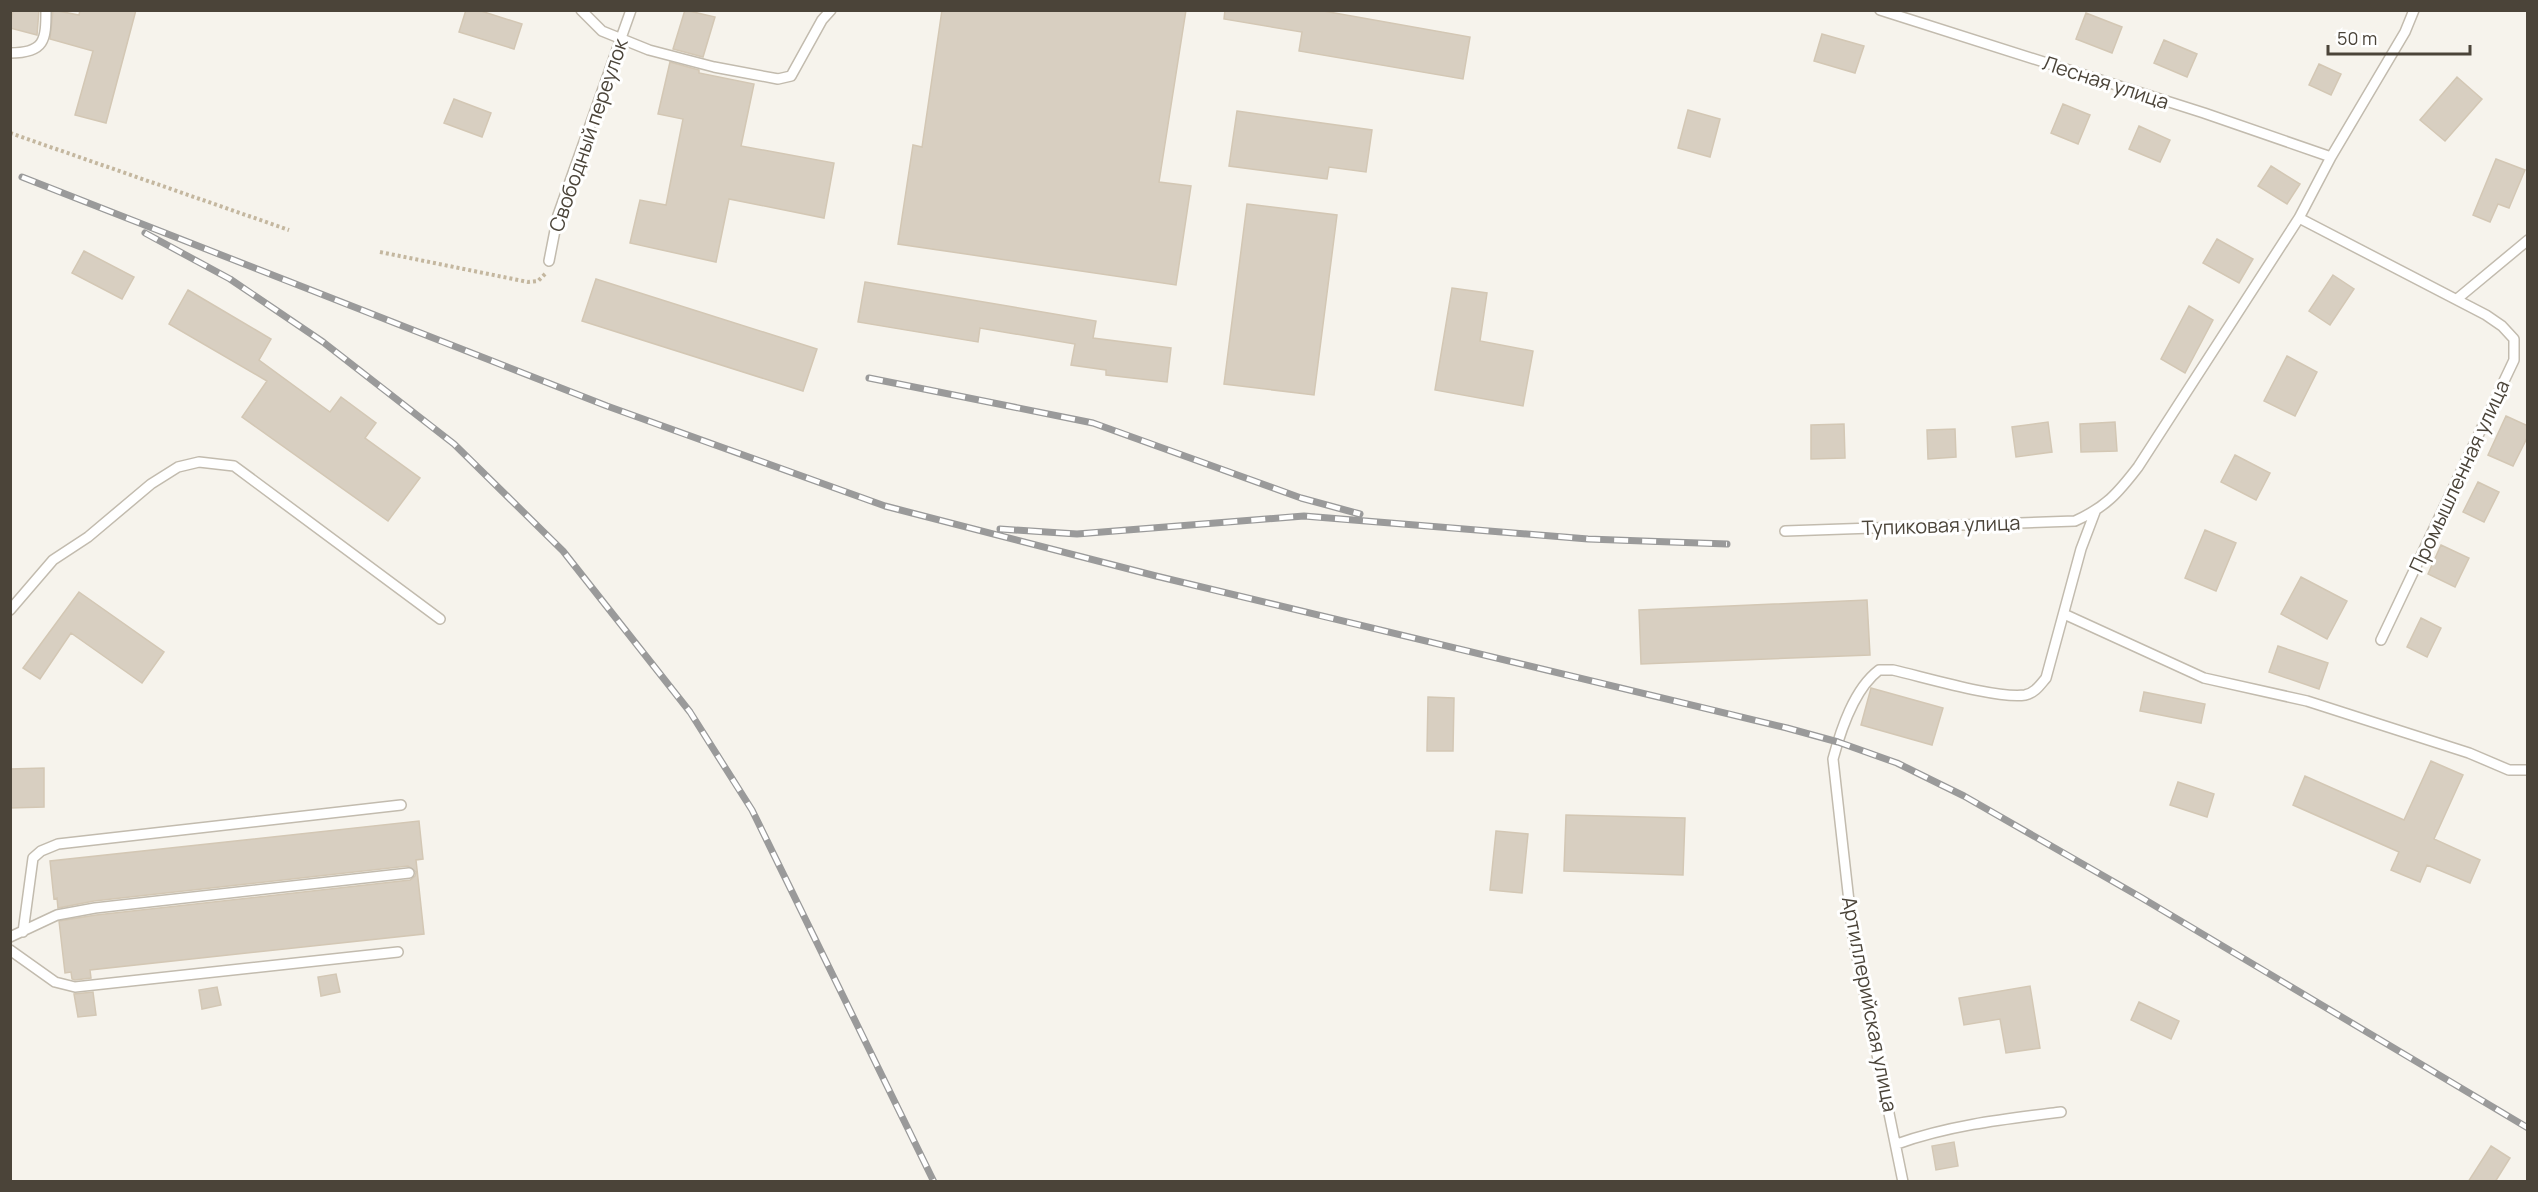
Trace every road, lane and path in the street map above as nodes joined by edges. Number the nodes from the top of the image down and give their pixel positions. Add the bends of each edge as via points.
1 (46, 10) edge
2 (581, 10) edge
3 (631, 10) edge
4 (831, 10) edge
5 (1880, 10) edge
6 (2414, 10) edge
7 (621, 39) junction
8 (10, 53) edge
9 (10, 133) edge
10 (2331, 157) junction
11 (2299, 218) junction
12 (289, 230) dead end
13 (2528, 240) edge
14 (380, 252) dead end
15 (549, 261) joint
16 (2457, 299) junction
17 (2095, 512) junction
18 (1785, 531) dead end
19 (10, 610) edge
20 (2064, 614) junction
21 (440, 619) dead end
22 (2382, 640) dead end
23 (2528, 770) edge
24 (401, 805) dead end
25 (409, 873) dead end
26 (24, 932) junction
27 (10, 937) edge
28 (10, 950) edge
29 (398, 952) dead end
30 (2061, 1112) dead end
31 (1897, 1144) junction
32 (1903, 1182) edge

1 - 8 lane via 46,37 41,44 34,50
2 - 7 lane via 602,31
3 - 7 lane, Свободный переулок
4 - 7 lane via 791,76 778,79 714,67
5 - 10 lane, Лесная улица
6 - 10 lane
7 - 15 lane, Свободный переулок via 558,215
9 - 12 path
10 - 11 lane
11 - 16 lane, Промышленная улица
11 - 17 lane via 2138,467 2115,497
13 - 16 lane
14 - 15 path via 528,282 547,272
16 - 22 lane, Промышленная улица via 2502,326 2514,339 2514,360
17 - 18 lane, Тупиковая улица via 2075,521
17 - 20 lane
19 - 21 lane via 53,560 88,537 151,484 178,467 199,462 234,466
20 - 23 lane via 2204,678 2307,701 2469,753 2509,770
20 - 31 lane, Артиллерийская улица via 2046,678 2037,690 2026,695 1879,670 1862,686 1833,759 1853,937
24 - 26 lane via 58,844 33,858
25 - 26 lane via 95,908 57,915
26 - 27 lane
28 - 29 lane via 55,982 75,987
30 - 31 lane via 1986,1121
31 - 32 lane, Артиллерийская улица

